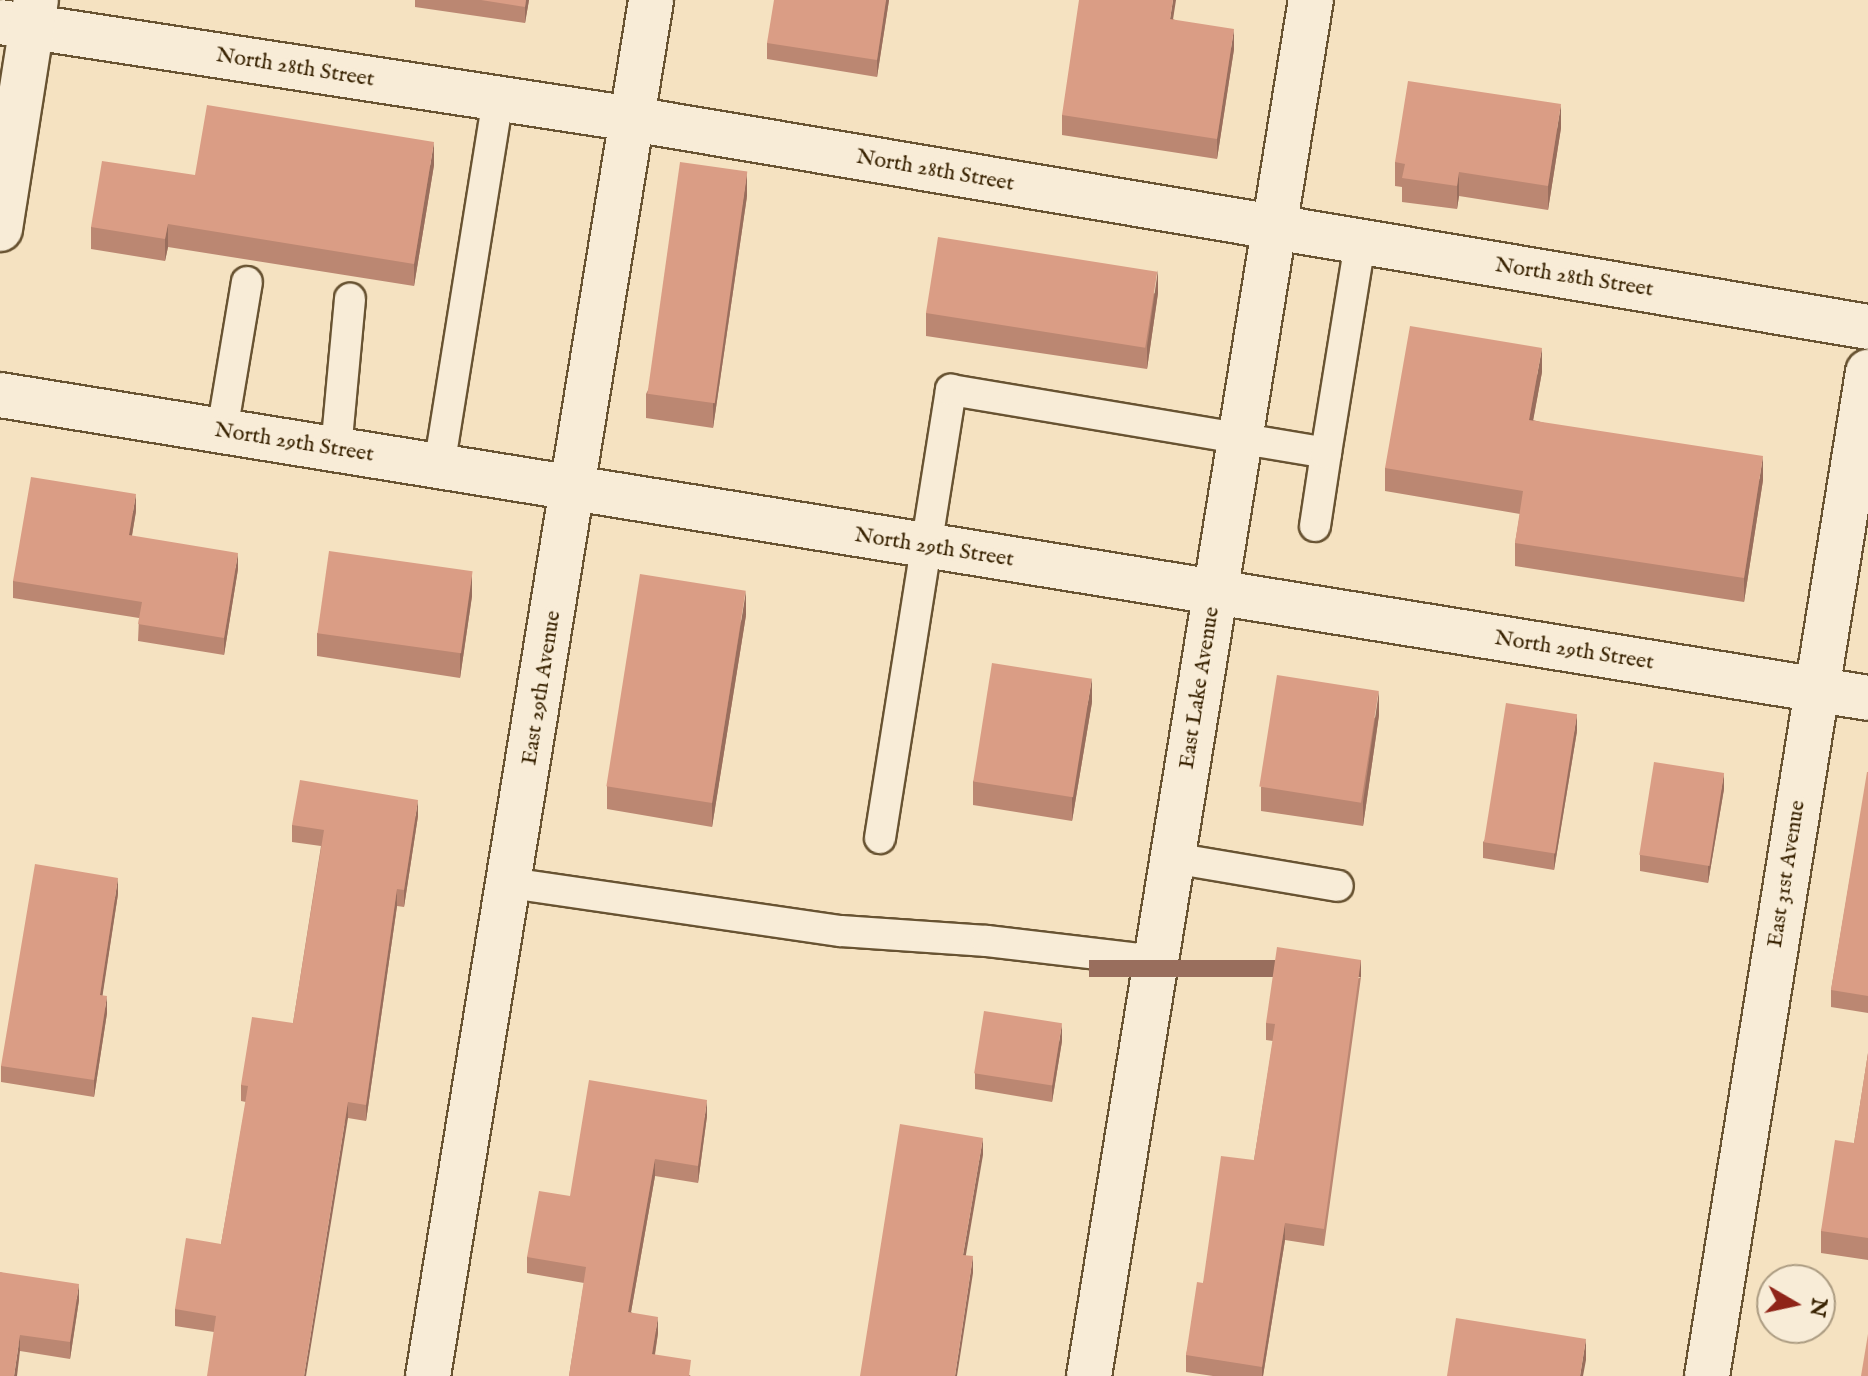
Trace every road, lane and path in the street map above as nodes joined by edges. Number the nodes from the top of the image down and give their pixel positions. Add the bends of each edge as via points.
1 (651, 0) edge
2 (1311, 0) edge
3 (23, 17) edge
4 (498, 99) junction
5 (632, 119) junction
6 (1274, 228) junction
7 (0, 229) edge
8 (1360, 242) junction
9 (247, 282) dead end
10 (350, 299) dead end
11 (1868, 327) edge
12 (1868, 372) edge
13 (0, 395) edge
14 (222, 431) junction
15 (1240, 438) junction
16 (336, 450) junction
17 (1326, 453) junction
18 (439, 467) junction
19 (575, 489) junction
20 (1315, 526) dead end
21 (925, 546) junction
22 (1215, 594) junction
23 (1817, 690) junction
24 (1868, 698) edge
25 (880, 838) dead end
26 (1173, 858) junction
27 (510, 883) junction
28 (1338, 886) dead end
29 (1156, 961) junction
30 (428, 1376) edge
31 (1089, 1376) edge
32 (1707, 1376) edge

1 - 5 street, East 29th Avenue
2 - 6 street, East Lake Avenue
3 - 4 street, North 28th Street
3 - 7 street
4 - 5 street, North 28th Street
4 - 18 lane
5 - 6 street, North 28th Street
5 - 19 street, East 29th Avenue
6 - 8 street, North 28th Street
6 - 15 street, East Lake Avenue
8 - 11 street, North 28th Street
8 - 17 lane
9 - 14 lane
10 - 16 lane
12 - 23 street, East 31st Avenue
13 - 14 street, North 29th Street
14 - 16 street, North 29th Street
15 - 17 lane
15 - 21 lane via 951,390
15 - 22 street, East Lake Avenue
16 - 18 street, North 29th Street
17 - 20 lane
18 - 19 street, North 29th Street
19 - 21 street, North 29th Street
19 - 27 street, East 29th Avenue
21 - 22 street, North 29th Street
21 - 25 lane
22 - 23 street, North 29th Street
22 - 26 street, East Lake Avenue
23 - 24 street, North 29th Street
23 - 32 street, East 31st Avenue
26 - 28 lane
26 - 29 street, East Lake Avenue
27 - 29 lane via 841,931
27 - 30 street, East 29th Avenue
29 - 31 street, East Lake Avenue

